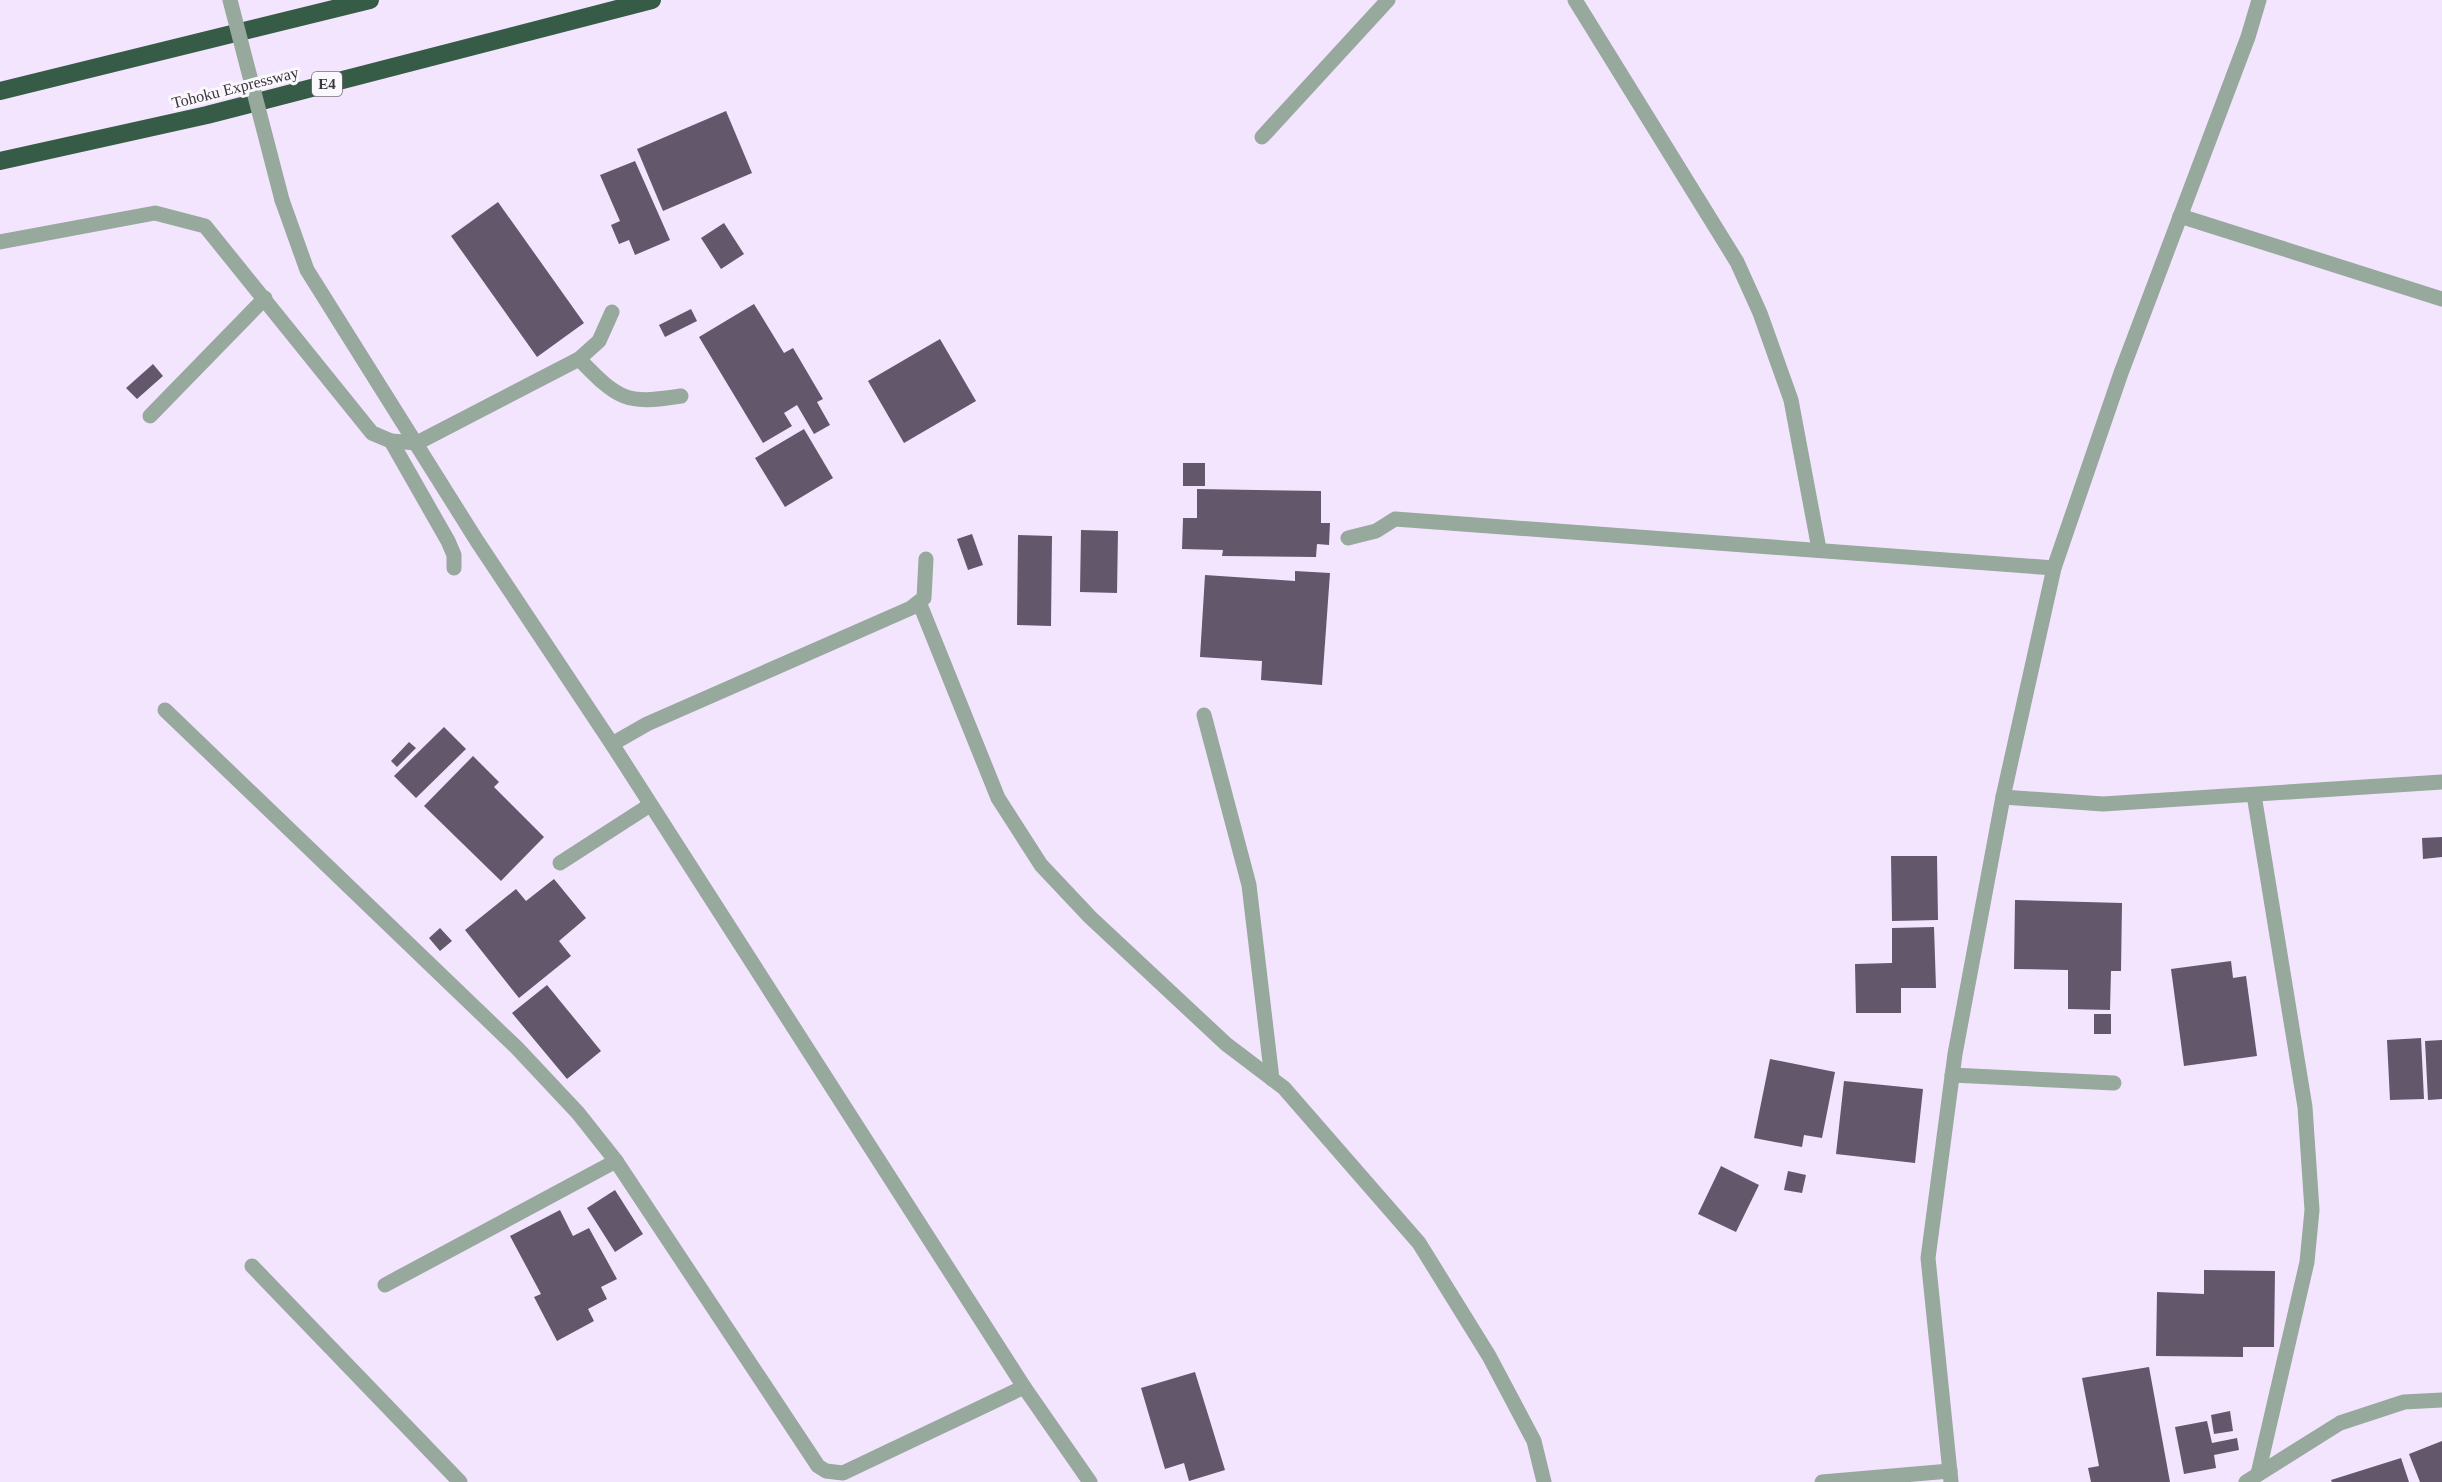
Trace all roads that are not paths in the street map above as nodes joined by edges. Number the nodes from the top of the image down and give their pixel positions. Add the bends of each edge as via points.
1 (230, 0) edge
2 (370, 0) edge
3 (652, 0) edge
4 (1388, 0) edge
5 (1575, 0) edge
6 (2259, 0) edge
7 (0, 91) edge
8 (1262, 137) dead end
9 (0, 161) edge
10 (2180, 216) junction
11 (0, 242) edge
12 (265, 298) junction
13 (2442, 299) edge
14 (612, 312) dead end
15 (579, 359) junction
16 (681, 396) dead end
17 (150, 416) dead end
18 (391, 441) junction
19 (417, 443) junction
20 (1348, 538) dead end
21 (1819, 549) junction
22 (926, 559) dead end
23 (454, 568) dead end
24 (2054, 568) junction
25 (919, 602) junction
26 (165, 710) dead end
27 (1204, 716) dead end
28 (612, 744) junction
29 (2442, 782) edge
30 (2254, 795) junction
31 (2003, 797) junction
32 (650, 805) junction
33 (560, 863) dead end
34 (1952, 1075) junction
35 (1272, 1079) junction
36 (2114, 1083) dead end
37 (616, 1161) junction
38 (252, 1266) dead end
39 (385, 1285) dead end
40 (1024, 1387) junction
41 (2442, 1400) edge
42 (1950, 1476) edge
43 (2252, 1478) edge
44 (460, 1482) edge
45 (1090, 1482) edge
46 (1544, 1482) edge
47 (1822, 1482) edge

1 - 19 street, bridge via 282,200 307,270
2 - 7 highway
3 - 9 highway, Tohoku Expressway / E4 via 207,115
4 - 8 street
5 - 21 street via 1737,262 1760,313 1791,400
6 - 10 street
10 - 13 street
10 - 24 street
11 - 12 street via 155,213 185,219 205,226
12 - 17 street
12 - 18 street via 372,433
14 - 15 street via 599,341
15 - 16 street via 604,385 633,401
15 - 19 street
18 - 19 street
18 - 23 street via 448,541
19 - 28 street
20 - 21 street via 1376,531 1395,519
21 - 24 street
22 - 25 street via 924,598
24 - 31 street
25 - 28 street via 647,724
25 - 35 street via 998,798 1041,865 1090,917 1226,1044
26 - 37 street via 517,1048 578,1113
27 - 35 street via 1249,885
28 - 32 street
29 - 30 street
30 - 31 street via 2103,804
30 - 43 street via 2305,1107 2312,1209 2307,1262
31 - 34 street
32 - 33 street
32 - 40 street
34 - 36 street
34 - 42 street via 1928,1258
35 - 46 street via 1419,1243 1489,1356 1534,1441
37 - 39 street
37 - 40 street via 818,1466 826,1471 843,1473
38 - 44 street
40 - 45 street
41 - 43 street via 2404,1402 2340,1423
42 - 47 street

